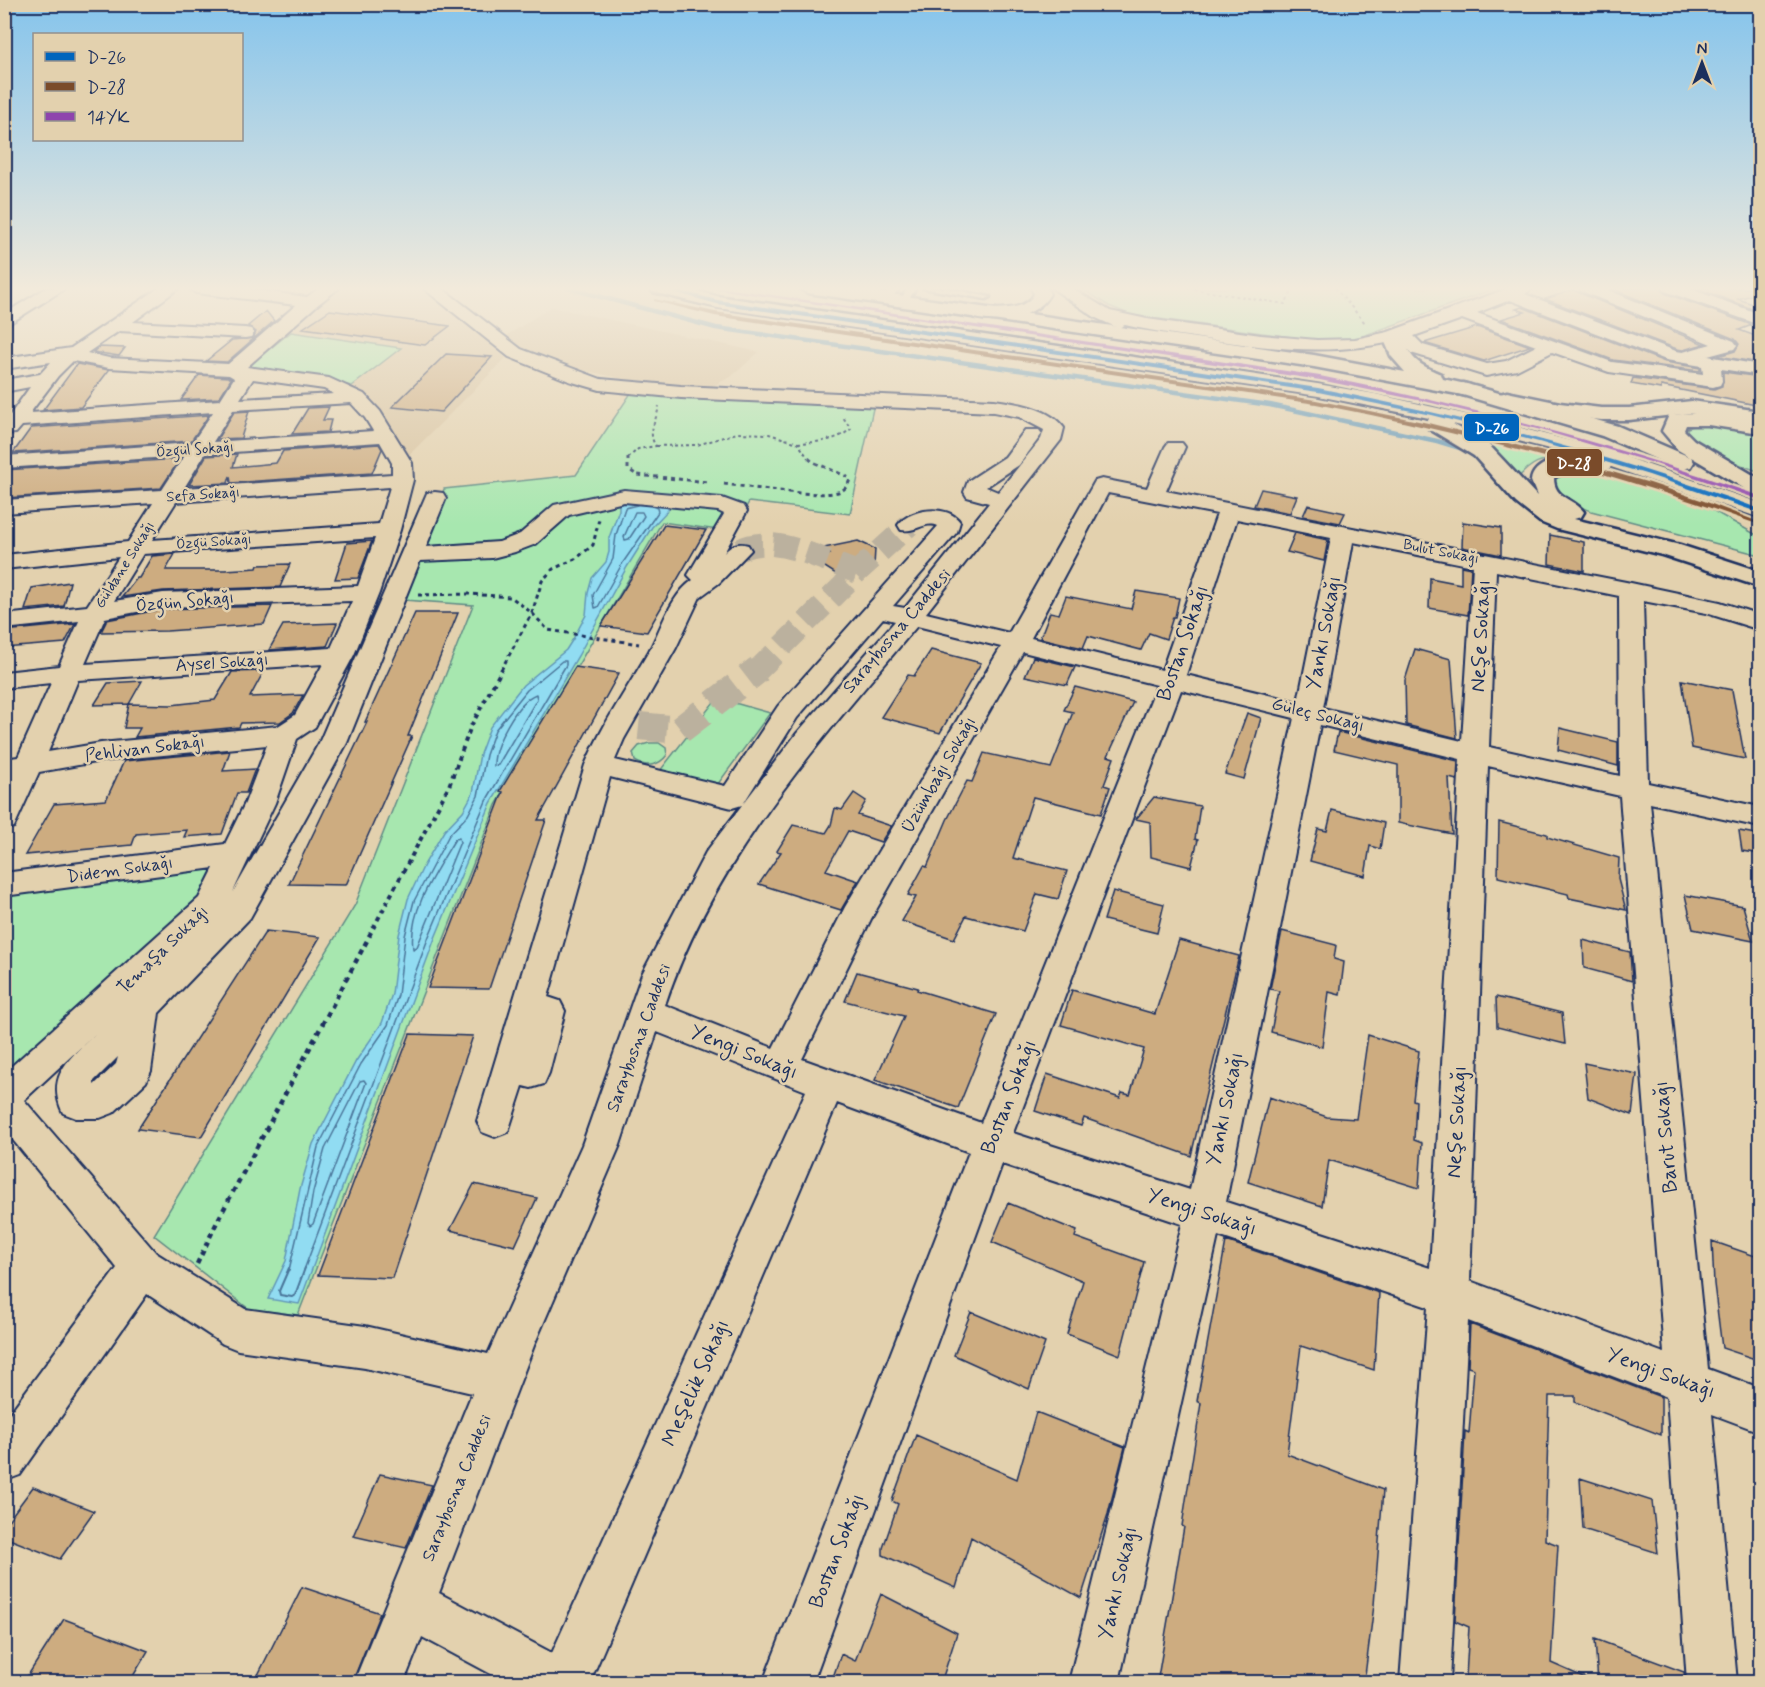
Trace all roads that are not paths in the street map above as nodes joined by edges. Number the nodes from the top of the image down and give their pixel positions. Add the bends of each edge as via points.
1 (58, 367) edge
2 (157, 367) edge
3 (244, 367) edge
4 (550, 367) edge
5 (1154, 367) edge
6 (1272, 367) edge
7 (1344, 367) edge
8 (1409, 367) edge
9 (1475, 367) edge
10 (1506, 367) edge
11 (1607, 367) edge
12 (1711, 367) edge
13 (1738, 367) edge
14 (1761, 370) edge
15 (238, 373) junction
16 (46, 379) junction
17 (4, 386) edge
18 (1463, 389) junction
19 (1334, 393) junction
20 (357, 398) junction
21 (226, 405) junction
22 (953, 412) dead end
23 (1761, 417) edge
24 (11, 420) edge
25 (1761, 426) edge
26 (4, 436) edge
27 (386, 436) junction
28 (1175, 447) dead end
29 (198, 450) junction
30 (4, 462) edge
31 (1683, 462) junction
32 (1660, 475) junction
33 (402, 480) junction
34 (1102, 485) joint
35 (1761, 489) edge
36 (1154, 495) junction
37 (168, 498) junction
38 (435, 498) dead end
39 (1004, 501) junction
40 (4, 507) edge
41 (1229, 510) junction
42 (1761, 511) edge
43 (909, 525) tunnel mouth
44 (389, 530) junction
45 (1343, 533) junction
46 (135, 548) junction
47 (740, 550) tunnel mouth
48 (411, 554) junction
49 (1485, 561) junction
50 (4, 562) edge
51 (1761, 566) edge
52 (1761, 579) edge
53 (1631, 590) junction
54 (367, 592) junction
55 (690, 593) junction
56 (95, 612) junction
57 (894, 613) junction
58 (4, 622) edge
59 (1761, 623) edge
60 (1017, 642) junction
61 (341, 655) junction
62 (69, 673) junction
63 (1172, 679) junction
64 (4, 680) edge
65 (1309, 713) junction
66 (285, 734) junction
67 (1474, 753) junction
68 (599, 765) junction
69 (16, 767) edge
70 (1634, 790) junction
71 (1761, 817) edge
72 (4, 820) edge
73 (235, 854) junction
74 (4, 885) edge
75 (562, 893) junction
76 (142, 1008) dead end
77 (645, 1012) junction
78 (781, 1067) junction
79 (531, 1072) dead end
80 (827, 1084) junction
81 (4, 1096) edge
82 (4, 1104) edge
83 (495, 1121) dead end
84 (991, 1143) junction
85 (1204, 1213) junction
86 (142, 1267) junction
87 (1449, 1294) junction
88 (501, 1378) junction
89 (1688, 1383) junction
90 (1761, 1410) edge
91 (4, 1459) edge
92 (410, 1604) junction
93 (379, 1683) edge
94 (556, 1683) edge
95 (565, 1683) edge
96 (788, 1683) edge
97 (1094, 1683) edge
98 (1425, 1683) edge
99 (1712, 1683) edge

1 - 16 street
2 - 15 street
3 - 15 street, Güldane Sokağı
4 - 39 street, Saraybosna Caddesi via 600,384 638,389 1019,410 1054,428 1051,440
5 - 19 main road
6 - 31 main road via 1343,377 1542,419
7 - 18 main road
8 - 18 main road
9 - 10 street via 1486,370
11 - 12 street via 1713,381
13 - 14 street
15 - 20 street via 329,384
15 - 21 street, Güldane Sokağı
16 - 17 street
16 - 24 street
18 - 23 main road via 1591,414 1692,407
18 - 31 main road via 1610,431
19 - 32 main road via 1499,427
19 - 52 main road via 1411,414 1454,431 1482,451 1524,498 1549,517
20 - 21 street
20 - 27 street
21 - 24 street
21 - 29 street, Güldane Sokağı
22 - 39 street via 1022,421 1033,426 1034,432 1012,461 975,484 975,492
24 - 26 street
25 - 35 main road via 1688,418 1677,420 1673,431 1686,446
27 - 29 street, Özgül Sokağı
27 - 33 street via 402,463
28 - 36 street
29 - 30 street, Özgül Sokağı
29 - 37 street, Güldane Sokağı
31 - 35 main road
32 - 42 main road
32 - 51 main road via 1575,463 1550,469 1541,482 1554,501 1586,519 1659,534
33 - 37 street, Sefa Sokağı
33 - 44 street
34 - 36 street, Bulut Sokağı
34 - 60 street, Üzümbağı Sokağı
36 - 41 street, Bulut Sokağı
37 - 40 street, Sefa Sokağı
37 - 46 street, Güldane Sokağı
38 - 48 street
39 - 57 street, Saraybosna Caddesi
41 - 45 street, Bulut Sokağı
41 - 63 street, Bostan Sokağı
43 - 57 street via 936,517 949,522
44 - 46 street, Özgü Sokağı
44 - 54 street
45 - 49 street, Bulut Sokağı
45 - 65 street, Yankı Sokağı
46 - 50 street, Özgü Sokağı
46 - 56 street, Güldane Sokağı
47 - 55 street
48 - 55 street via 507,547 528,538 562,510 624,496 722,505 736,511
48 - 76 street via 333,743 239,910
49 - 53 street, Bulut Sokağı
49 - 67 street, Neşe Sokağı
53 - 59 street, Bulut Sokağı via 1711,607
53 - 70 street, Barut Sokağı
54 - 56 street, Özgün Sokağı via 163,600
54 - 61 street
55 - 68 street via 629,724
56 - 58 street, Özgün Sokağı
56 - 62 street, Güldane Sokağı
57 - 60 street, Güleç Sokağı
57 - 68 street via 787,712 732,798
57 - 77 street, Saraybosna Caddesi via 717,860 659,974
60 - 63 street, Güleç Sokağı
60 - 78 street, Üzümbağı Sokağı via 856,916
61 - 62 street, Aysel Sokağı
61 - 66 street via 305,721
62 - 64 street, Aysel Sokağı
62 - 69 street, Güldane Sokağı
63 - 65 street, Güleç Sokağı
63 - 84 street, Bostan Sokağı
65 - 67 street, Güleç Sokağı
65 - 85 street, Yankı Sokağı
66 - 69 street, Pehlivan Sokağı via 101,752
66 - 73 street, Temaşa Sokağı via 260,803
67 - 70 street, Güleç Sokağı
67 - 87 street, Neşe Sokağı
68 - 75 street
69 - 72 street, Güldane Sokağı
70 - 71 street, Güleç Sokağı
70 - 89 street, Barut Sokağı
73 - 74 street, Didem Sokağı
73 - 81 street, Temaşa Sokağı via 211,906
75 - 79 street via 565,947
75 - 83 street
77 - 78 street, Yengi Sokağı
77 - 88 street, Saraybosna Caddesi via 601,1145
78 - 80 street, Yengi Sokağı
80 - 84 street, Yengi Sokağı
80 - 95 street, Meşelik Sokağı
82 - 86 street
84 - 85 street, Yengi Sokağı
84 - 96 street, Bostan Sokağı
85 - 87 street, Yengi Sokağı
85 - 97 street, Yankı Sokağı
86 - 88 street via 238,1329 365,1347
86 - 91 street
87 - 89 street, Yengi Sokağı
87 - 98 street, Neşe Sokağı
88 - 92 street, Saraybosna Caddesi
89 - 90 street, Yengi Sokağı
89 - 99 street, Barut Sokağı
92 - 93 street, Saraybosna Caddesi
92 - 94 street

